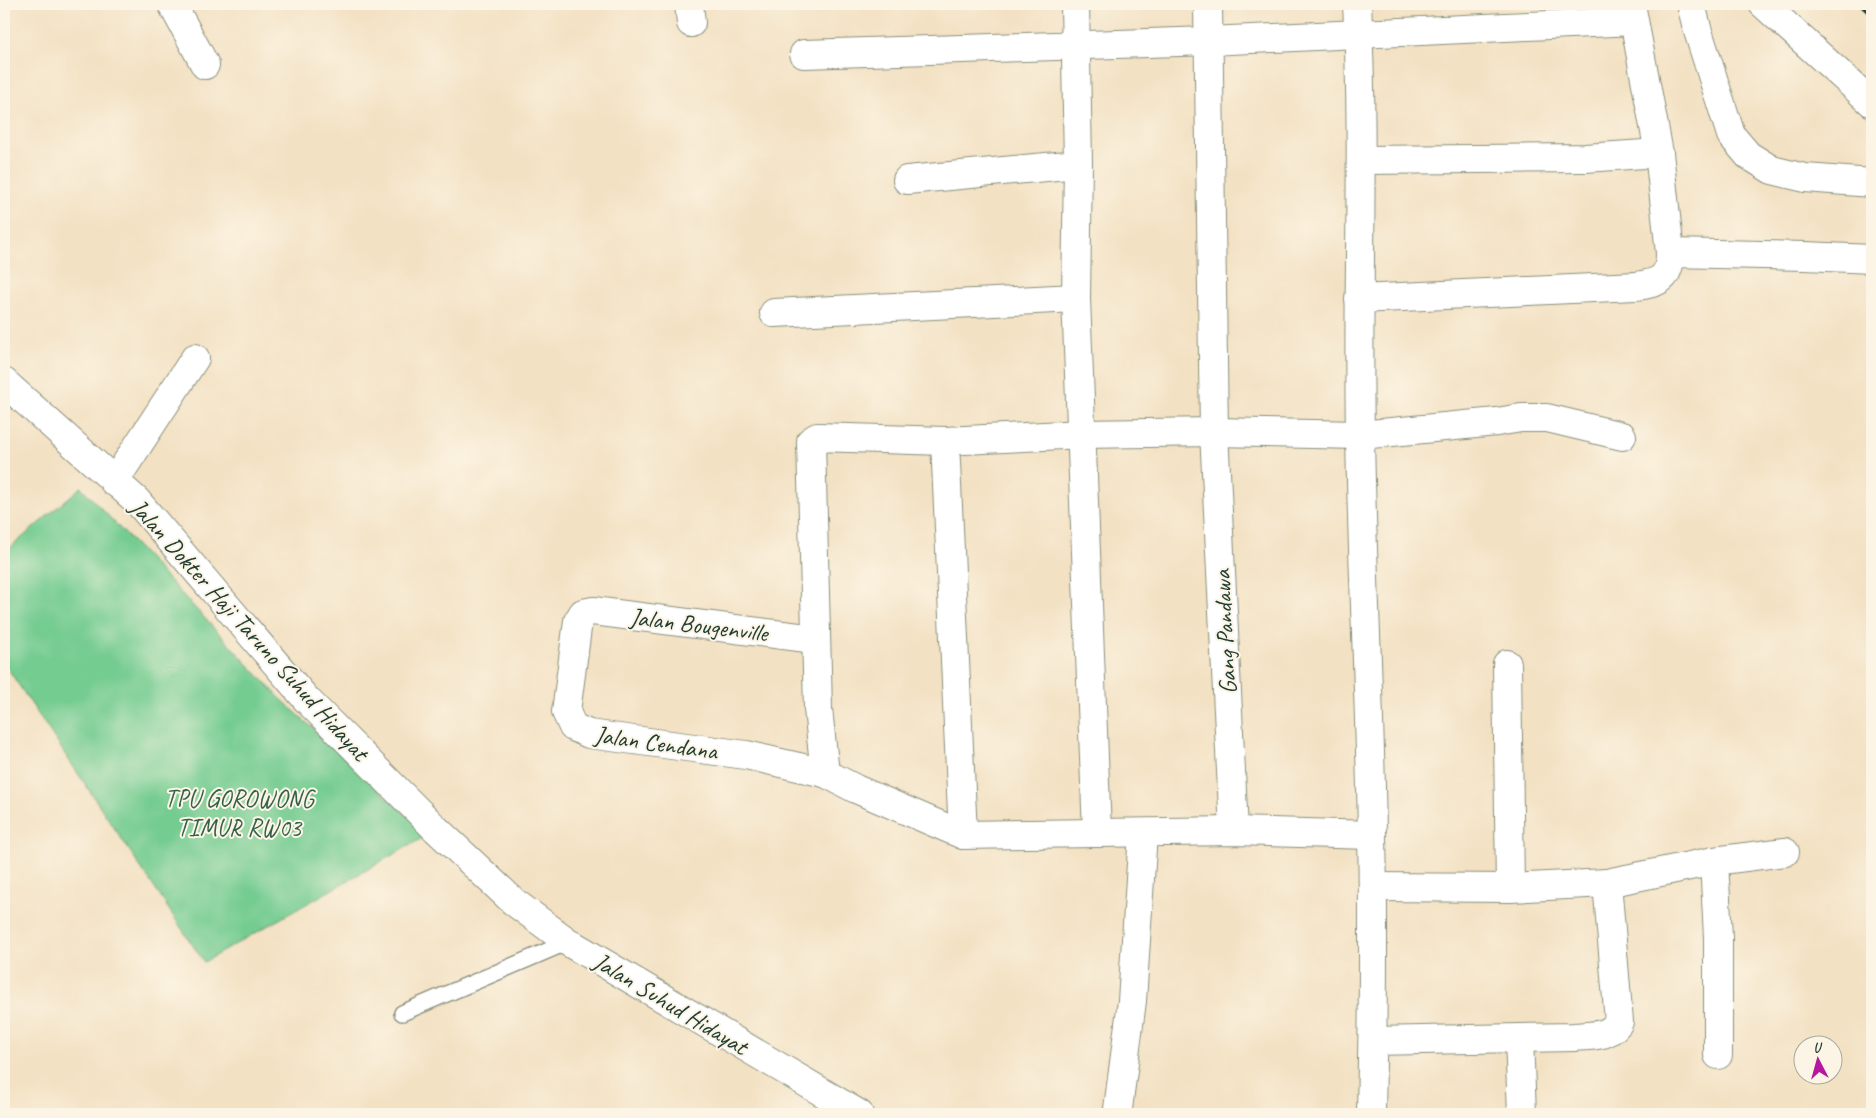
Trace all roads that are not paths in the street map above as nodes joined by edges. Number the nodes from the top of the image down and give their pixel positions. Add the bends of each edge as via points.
1 (172, 4) edge
2 (1075, 4) edge
3 (1208, 4) edge
4 (1357, 4) edge
5 (1691, 4) edge
6 (1763, 4) edge
7 (1632, 12) edge
8 (1359, 34) junction
9 (1209, 41) junction
10 (1076, 44) junction
11 (804, 54) dead end
12 (205, 65) dead end
13 (1872, 103) edge
14 (1659, 153) junction
15 (1361, 160) junction
16 (1078, 164) junction
17 (907, 180) dead end
18 (1872, 183) edge
19 (1670, 253) junction
20 (1872, 259) edge
21 (1076, 298) junction
22 (1359, 300) junction
23 (774, 313) dead end
24 (195, 358) dead end
25 (4, 382) edge
26 (1214, 432) junction
27 (1082, 434) junction
28 (1360, 435) junction
29 (1622, 436) dead end
30 (945, 441) junction
31 (114, 482) junction
32 (583, 613) joint
33 (815, 639) junction
34 (1507, 664) dead end
35 (825, 773) junction
36 (1234, 832) junction
37 (1098, 833) junction
38 (1142, 833) junction
39 (963, 835) junction
40 (1372, 835) junction
41 (1785, 852) dead end
42 (1714, 861) junction
43 (491, 881) joint
44 (1607, 884) junction
45 (1373, 887) junction
46 (1510, 888) junction
47 (568, 942) junction
48 (402, 1012) dead end
49 (1519, 1038) junction
50 (1373, 1041) junction
51 (1718, 1055) dead end
52 (1118, 1109) dead end
53 (859, 1114) edge
54 (1371, 1114) edge
55 (1522, 1114) edge

1 - 12 street
2 - 10 street
3 - 9 street, Gang Pandawa
4 - 8 street
5 - 18 street via 1731,135 1748,156 1772,170 1805,178
6 - 13 street
7 - 8 street
7 - 14 street
8 - 9 street
8 - 15 street
9 - 10 street
9 - 26 street, Gang Pandawa
10 - 11 street
10 - 16 street
14 - 15 street via 1585,158
14 - 19 street
15 - 22 street
16 - 17 street
16 - 21 street
19 - 20 street
19 - 22 street via 1666,274 1656,283
21 - 23 street
21 - 27 street
22 - 28 street
24 - 31 street
25 - 31 street, Jalan Dokter Haji Taruno Suhud Hidayat
26 - 27 street
26 - 28 street
26 - 36 street, Gang Pandawa
27 - 30 street
27 - 37 street
28 - 29 street via 1547,418
28 - 40 street
30 - 33 street via 817,437 811,441
30 - 39 street
31 - 43 street, Jalan Dokter Haji Taruno Suhud Hidayat via 137,501 307,700
32 - 33 street, Jalan Bougenville via 593,611
32 - 35 street, Jalan Cendana via 578,621 566,712 573,726 589,734 746,755
33 - 35 street
34 - 46 street
35 - 39 street, Jalan Cendana
36 - 38 street
36 - 40 street
37 - 38 street
37 - 39 street
38 - 52 street via 1132,1001
40 - 45 street
41 - 42 street
42 - 44 street
42 - 51 street
43 - 47 street, Jalan Suhud Hidayat
44 - 46 street
44 - 49 street via 1619,1022 1608,1034
45 - 46 street
45 - 50 street
47 - 48 lane
47 - 53 street, Jalan Suhud Hidayat
49 - 50 street
49 - 55 street
50 - 54 street

